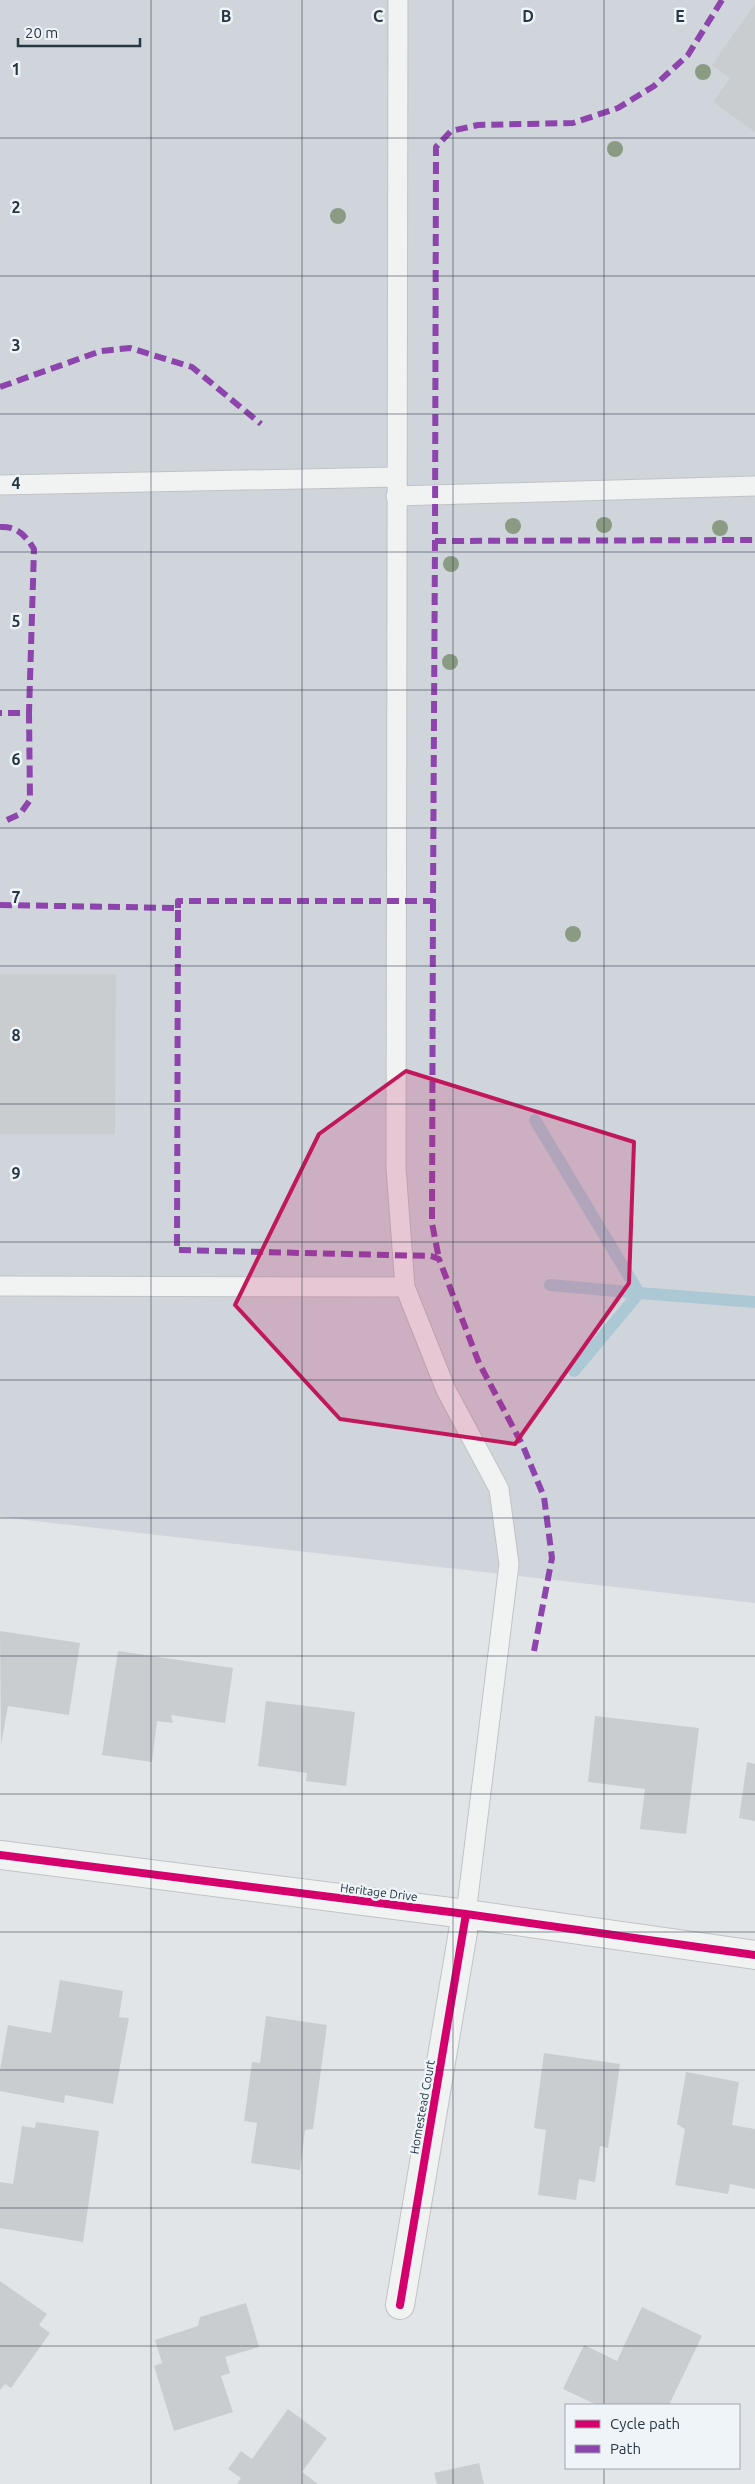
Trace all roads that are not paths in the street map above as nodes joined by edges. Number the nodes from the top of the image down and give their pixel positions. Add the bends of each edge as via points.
1 (398, 0) edge
2 (0, 485) edge
3 (397, 486) junction
4 (755, 486) edge
5 (0, 1286) edge
6 (405, 1288) junction
7 (0, 1855) edge
8 (466, 1914) junction
9 (755, 1955) edge
10 (400, 2304) dead end

1 - 3 lane
2 - 3 lane
3 - 4 lane
3 - 6 lane via 396,1168
5 - 6 lane
6 - 8 lane via 446,1390 499,1489 509,1564
7 - 8 street, Heritage Drive
8 - 9 street, Heritage Drive
8 - 10 street, Homestead Court

